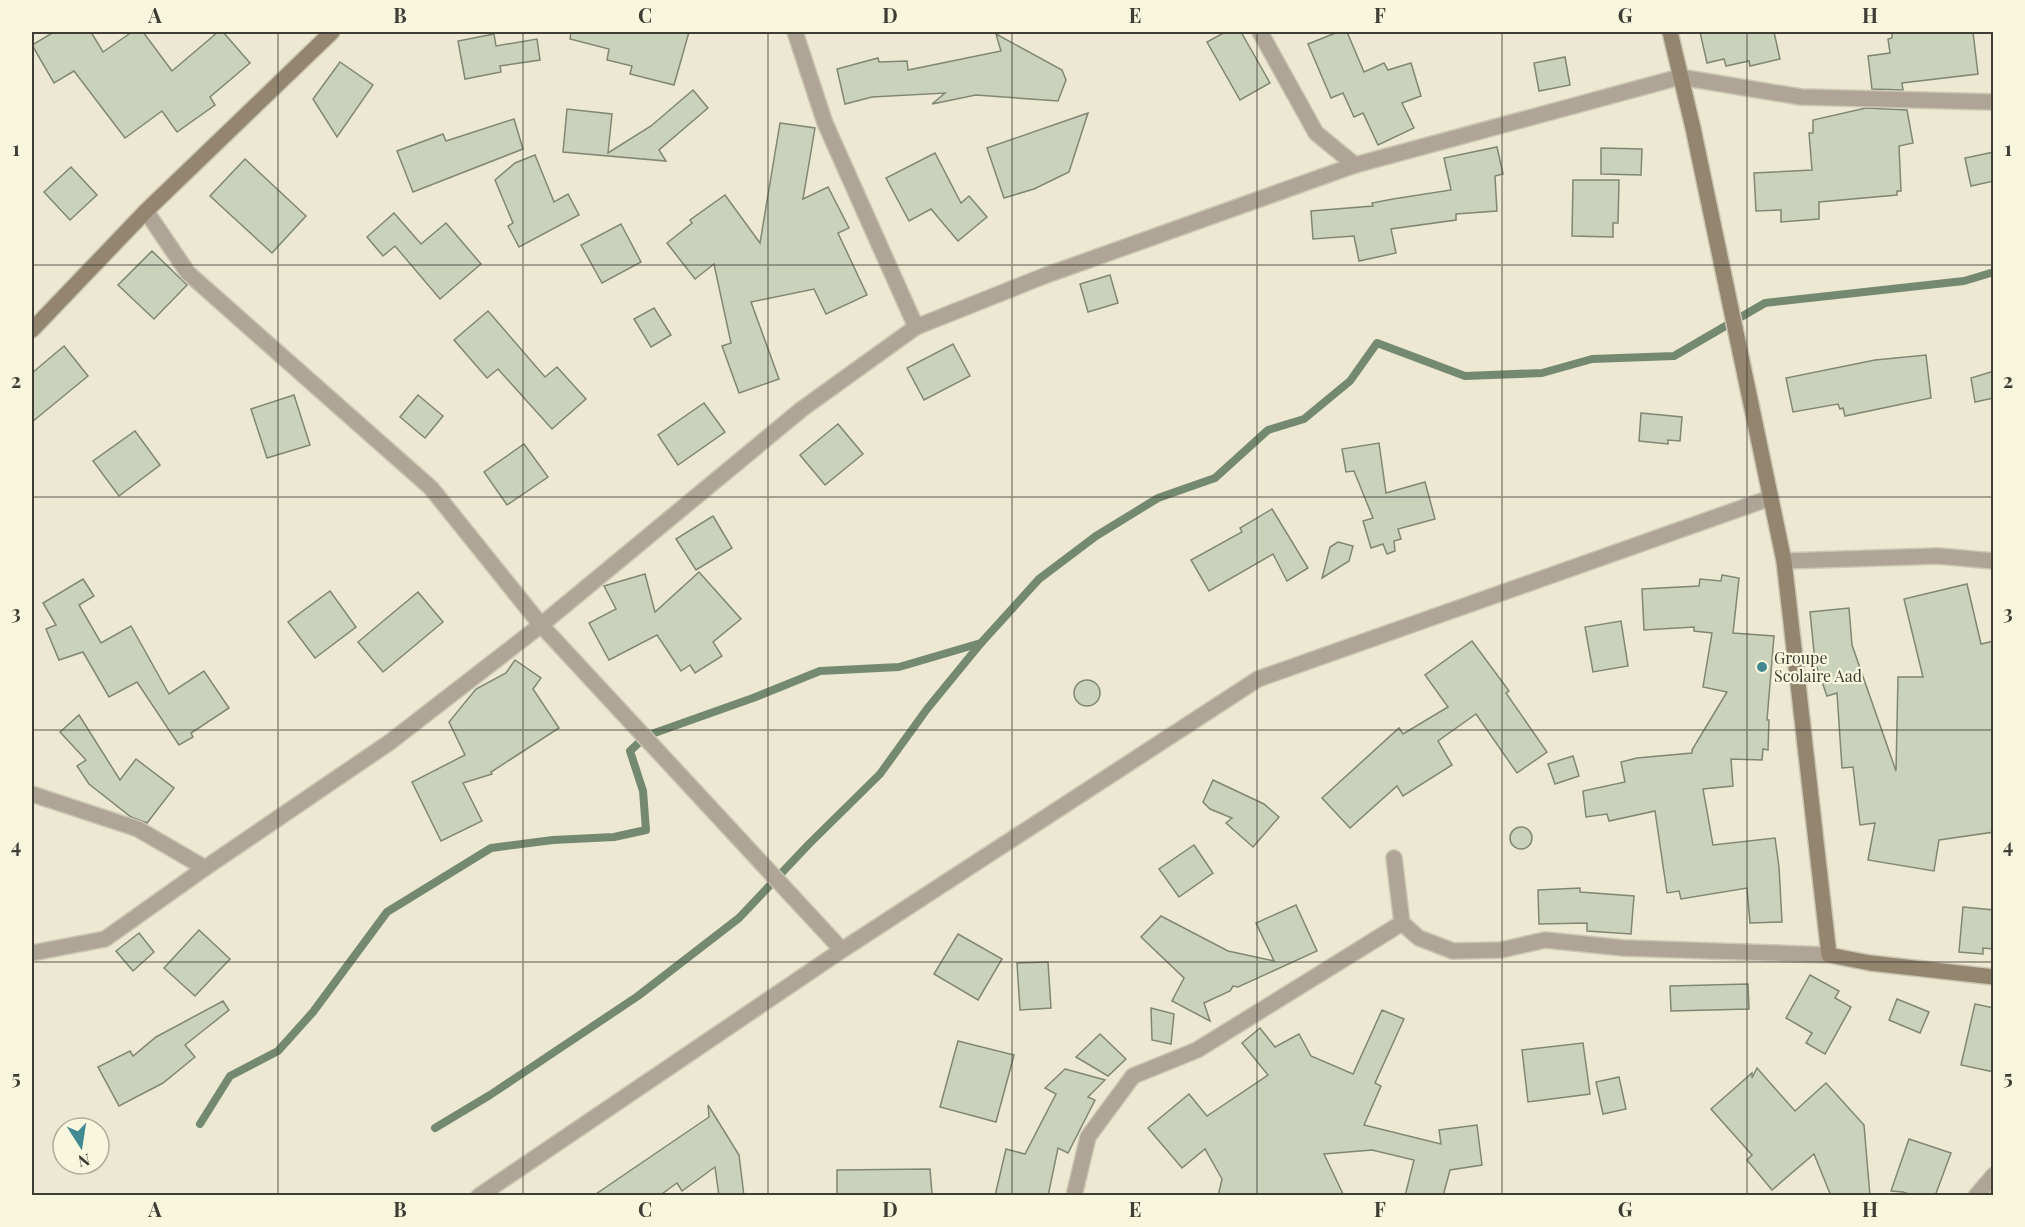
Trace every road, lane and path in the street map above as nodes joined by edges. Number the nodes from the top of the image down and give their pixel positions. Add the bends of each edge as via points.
1 (332, 32) edge
2 (795, 32) edge
3 (1260, 32) edge
4 (1670, 32) edge
5 (1680, 77) junction
6 (1994, 102) edge
7 (1355, 165) junction
8 (146, 211) junction
9 (916, 327) junction
10 (32, 330) edge
11 (1770, 498) junction
12 (1784, 561) junction
13 (1994, 561) edge
14 (542, 625) junction
15 (32, 794) edge
16 (1394, 858) dead end
17 (205, 868) junction
18 (1402, 922) junction
19 (842, 950) junction
20 (32, 953) edge
21 (1829, 955) junction
22 (1994, 977) edge
23 (1994, 1175) edge
24 (479, 1196) edge
25 (1074, 1196) edge
26 (1976, 1196) edge

1 - 8 street
2 - 9 street via 825,123
3 - 7 street via 1316,133
4 - 5 street
5 - 6 street via 1801,97
5 - 7 street
5 - 11 street
7 - 9 street via 1044,276
8 - 10 street
8 - 14 street via 188,273 432,488
9 - 14 street via 802,409
11 - 12 street
11 - 19 street via 1258,679
12 - 13 street via 1938,556
12 - 21 street
14 - 17 street via 390,742
14 - 19 street
15 - 17 street via 138,829
16 - 18 street
17 - 20 street via 105,939
18 - 21 street via 1419,938 1453,951 1501,950 1545,940 1624,948
18 - 25 street via 1197,1050 1132,1077 1088,1137
19 - 24 street
21 - 22 street
23 - 26 street

